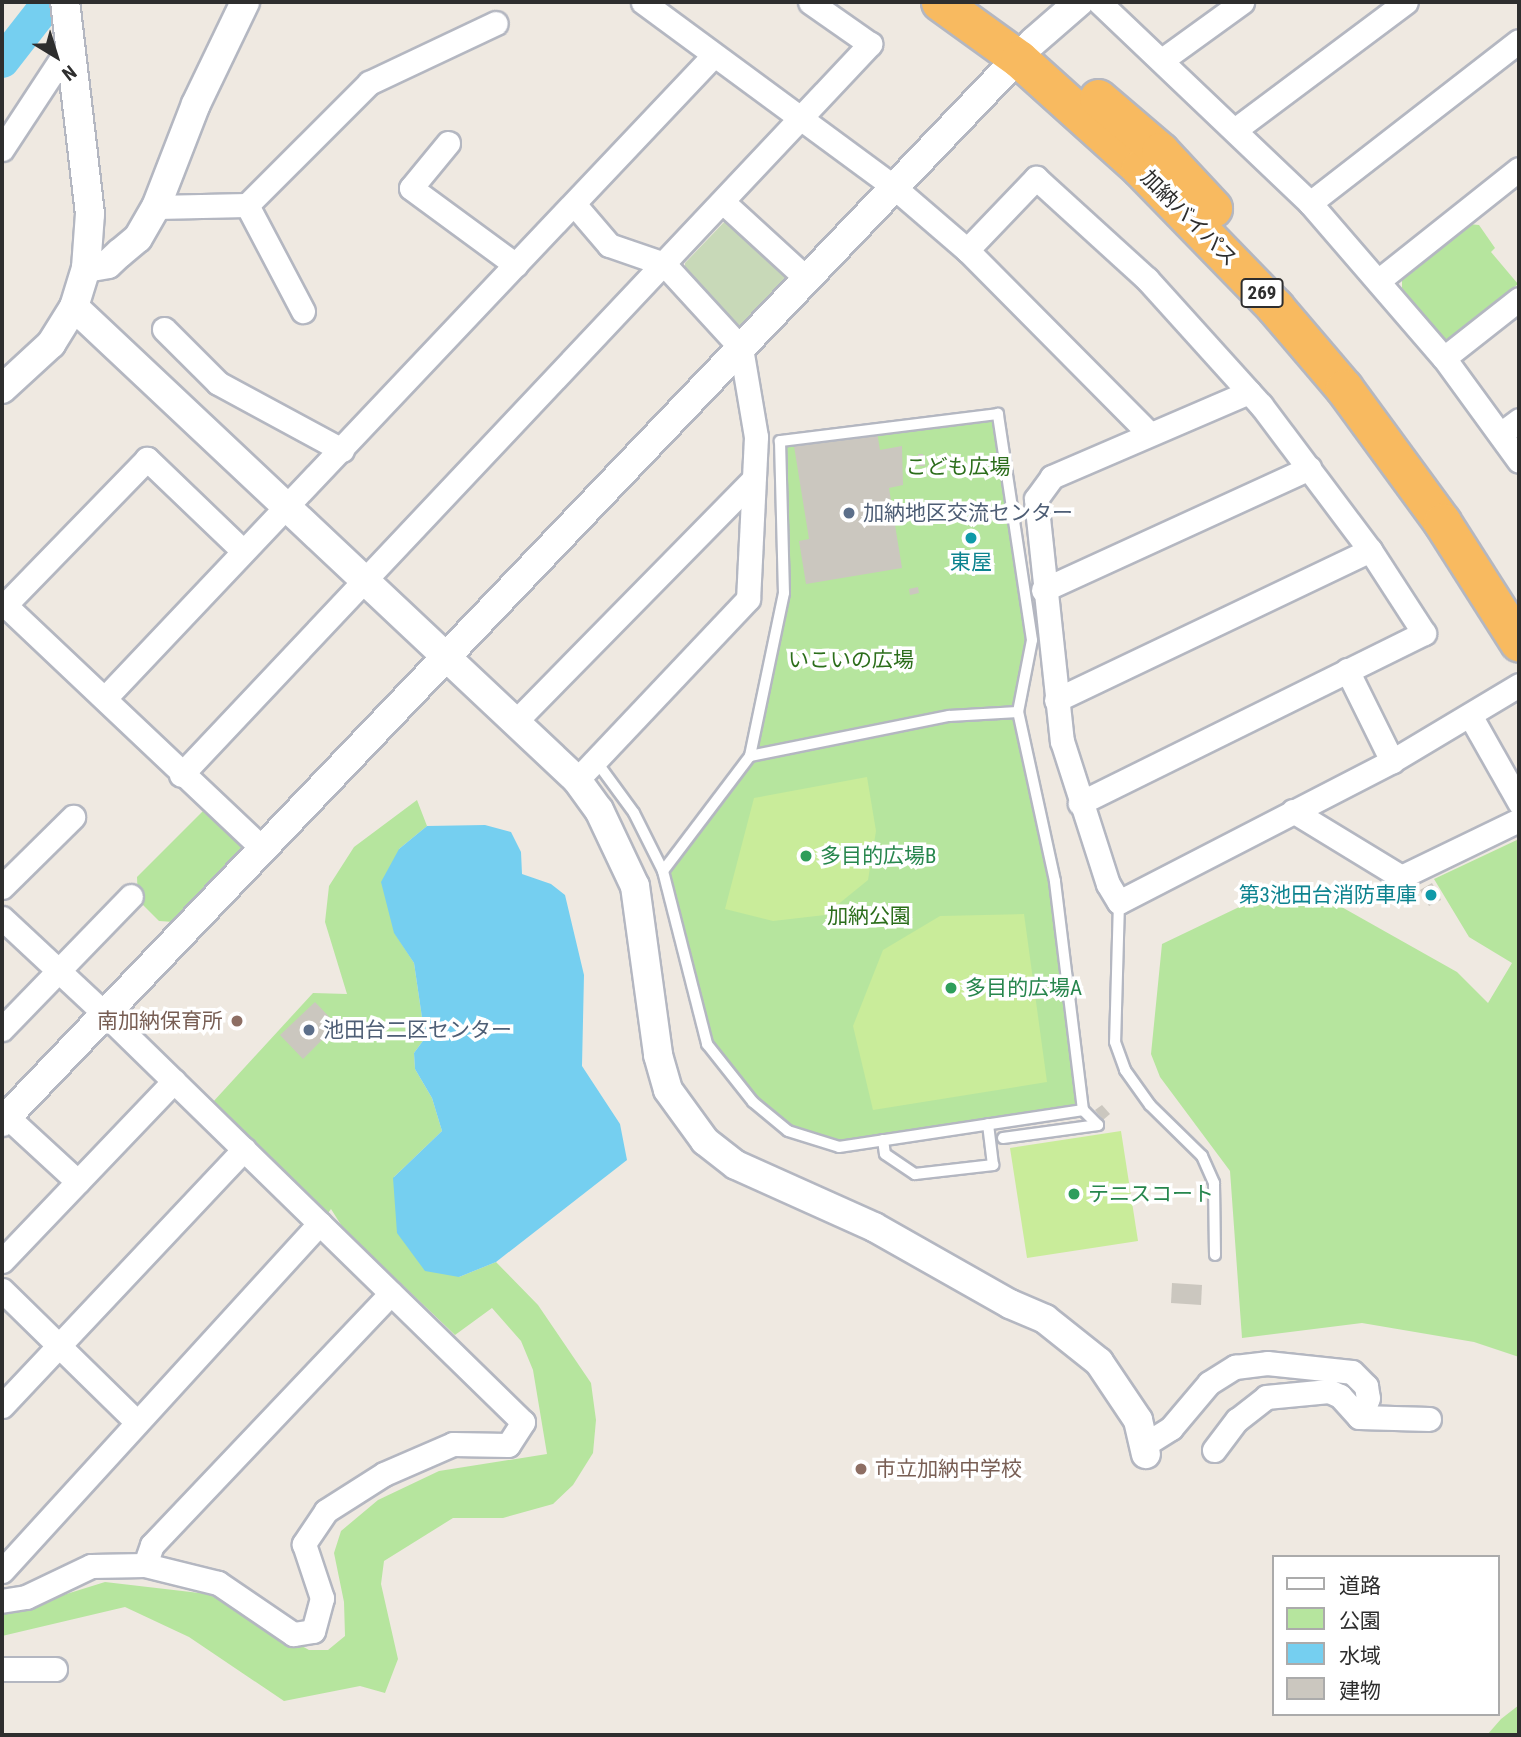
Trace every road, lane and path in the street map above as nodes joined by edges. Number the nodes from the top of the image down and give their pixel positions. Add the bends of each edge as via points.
1 (65, 2) edge
2 (245, 2) edge
3 (643, 2) edge
4 (810, 2) edge
5 (940, 2) edge
6 (977, 2) edge
7 (1079, 2) edge
8 (1099, 2) edge
9 (1242, 2) edge
10 (1406, 2) edge
11 (496, 23) dead end
12 (70, 40) junction
13 (1519, 41) edge
14 (1026, 50) junction
15 (713, 56) junction
16 (1163, 60) junction
17 (802, 119) junction
18 (1236, 129) junction
19 (447, 143) dead end
20 (2, 149) edge
21 (1519, 169) edge
22 (895, 188) junction
23 (723, 202) junction
24 (1310, 203) junction
25 (574, 204) junction
26 (247, 205) junction
27 (156, 207) junction
28 (967, 250) junction
29 (664, 264) junction
30 (516, 265) junction
31 (86, 268) junction
32 (807, 279) junction
33 (1378, 281) junction
34 (1519, 299) edge
35 (74, 307) junction
36 (303, 310) dead end
37 (164, 329) dead end
38 (741, 348) junction
39 (1444, 358) junction
40 (2, 389) edge
41 (1249, 392) junction
42 (1510, 426) edge
43 (1149, 433) junction
44 (342, 450) junction
45 (1519, 461) edge
46 (1309, 468) junction
47 (753, 480) junction
48 (288, 508) junction
49 (1370, 550) junction
50 (242, 551) junction
51 (366, 580) junction
52 (1043, 590) junction
53 (1519, 599) edge
54 (1519, 643) edge
55 (446, 656) junction
56 (1347, 670) junction
57 (1519, 685) edge
58 (105, 698) junction
59 (1056, 700) junction
60 (1018, 712) junction
61 (1471, 716) junction
62 (517, 720) junction
63 (750, 756) junction
64 (1392, 761) junction
65 (587, 771) junction
66 (181, 775) junction
67 (1519, 802) edge
68 (1080, 803) junction
69 (1293, 811) junction
70 (72, 817) dead end
71 (1519, 820) edge
72 (263, 849) junction
73 (663, 871) junction
74 (2, 887) edge
75 (131, 896) dead end
76 (1119, 902) junction
77 (2, 918) edge
78 (59, 971) junction
79 (106, 1014) junction
80 (2, 1029) edge
81 (174, 1081) junction
82 (1083, 1110) junction
83 (1061, 1113) junction
84 (4, 1117) edge
85 (988, 1124) junction
86 (1063, 1130) junction
87 (1003, 1138) dead end
88 (883, 1140) junction
89 (244, 1149) junction
90 (78, 1182) junction
91 (320, 1223) junction
92 (1215, 1255) dead end
93 (2, 1261) edge
94 (2, 1290) edge
95 (391, 1293) junction
96 (59, 1346) junction
97 (2, 1406) edge
98 (1353, 1409) junction
99 (1429, 1419) dead end
100 (137, 1422) junction
101 (1145, 1450) joint
102 (1214, 1450) dead end
103 (145, 1565) junction
104 (2, 1571) edge
105 (2, 1601) edge
106 (2, 1668) edge
107 (55, 1669) dead end

1 - 12 street
2 - 27 street
3 - 15 street
4 - 17 street via 870,44
5 - 14 highway, 加納バイパス / 269
6 - 14 highway, 加納バイパス / 269
7 - 14 street
8 - 16 street
9 - 16 street
10 - 18 street
11 - 26 street via 369,83
12 - 20 street
12 - 31 street via 90,215
13 - 24 street
14 - 22 street
14 - 53 highway, 加納バイパス / 269 via 1160,151 1364,375 1461,508
14 - 54 highway, 加納バイパス / 269 via 1275,307 1344,388 1442,522
15 - 17 street
15 - 25 street
16 - 18 street
17 - 22 street
17 - 23 street
18 - 24 street
19 - 30 street via 411,188
21 - 33 street
22 - 28 street
22 - 32 street
23 - 29 street
23 - 32 street
24 - 33 street
25 - 29 street via 609,245
25 - 30 street
26 - 27 street
26 - 36 street
27 - 31 street via 138,238 108,264
28 - 41 street via 1036,178 1147,279
28 - 43 street
29 - 38 street
29 - 51 street
30 - 44 street
31 - 35 street
32 - 38 street
33 - 39 street
34 - 39 street
35 - 40 street via 51,344
35 - 48 street
37 - 44 street via 218,383
38 - 47 street via 756,437
38 - 55 street
39 - 42 street
41 - 43 street
41 - 46 street
42 - 45 street
43 - 52 street via 1052,477 1036,499
44 - 48 street
46 - 49 street
46 - 52 street
47 - 62 street
47 - 65 street via 748,599
48 - 50 street
48 - 51 street
49 - 56 street via 1424,634
49 - 59 street
50 - 58 street
50 - 58 street via 147,458 5,605
51 - 55 street
51 - 66 street
52 - 59 street
55 - 62 street
55 - 72 street
56 - 64 street
56 - 68 street
57 - 61 street
58 - 66 street
59 - 68 street
60 - 63 lane via 949,716
60 - 63 lane via 1032,640 998,414 780,441 783,593
60 - 82 lane via 1055,881
61 - 64 street
61 - 67 street
62 - 65 street
63 - 73 lane
64 - 69 street
65 - 73 lane via 634,813
65 - 101 street via 599,810 635,886 658,1055 668,1090 683,1116 736,1165 874,1227 1045,1319 1099,1362 1138,1420
66 - 72 street
68 - 76 street
69 - 71 street via 1401,877
69 - 76 street
70 - 74 street
72 - 79 street
73 - 88 lane via 707,1044 753,1102 788,1131 839,1147
75 - 78 street
76 - 92 lane via 1115,1042 1125,1070 1150,1105 1202,1156 1214,1183
77 - 78 street
78 - 79 street
78 - 80 street
79 - 81 street
79 - 84 street
81 - 89 street
81 - 90 street
82 - 83 lane
82 - 86 lane via 1098,1125
83 - 85 lane
83 - 86 lane
84 - 90 street
85 - 88 lane
85 - 88 lane via 993,1165 915,1174 885,1154
86 - 87 lane
89 - 91 street
89 - 96 street
90 - 93 street
91 - 95 street
91 - 100 street
94 - 96 street
95 - 103 street via 152,1545
95 - 103 street via 523,1422 508,1446 453,1444 384,1474 326,1511 304,1544 322,1598 313,1631 293,1634 218,1583
96 - 97 street
96 - 100 street
98 - 99 street via 1359,1417
98 - 101 street via 1365,1406 1368,1398 1366,1386 1352,1373 1267,1363 1235,1367 1209,1383 1171,1428
98 - 102 street via 1329,1391 1266,1397 1237,1420
100 - 104 street
103 - 105 street via 91,1566 26,1597
106 - 107 street

